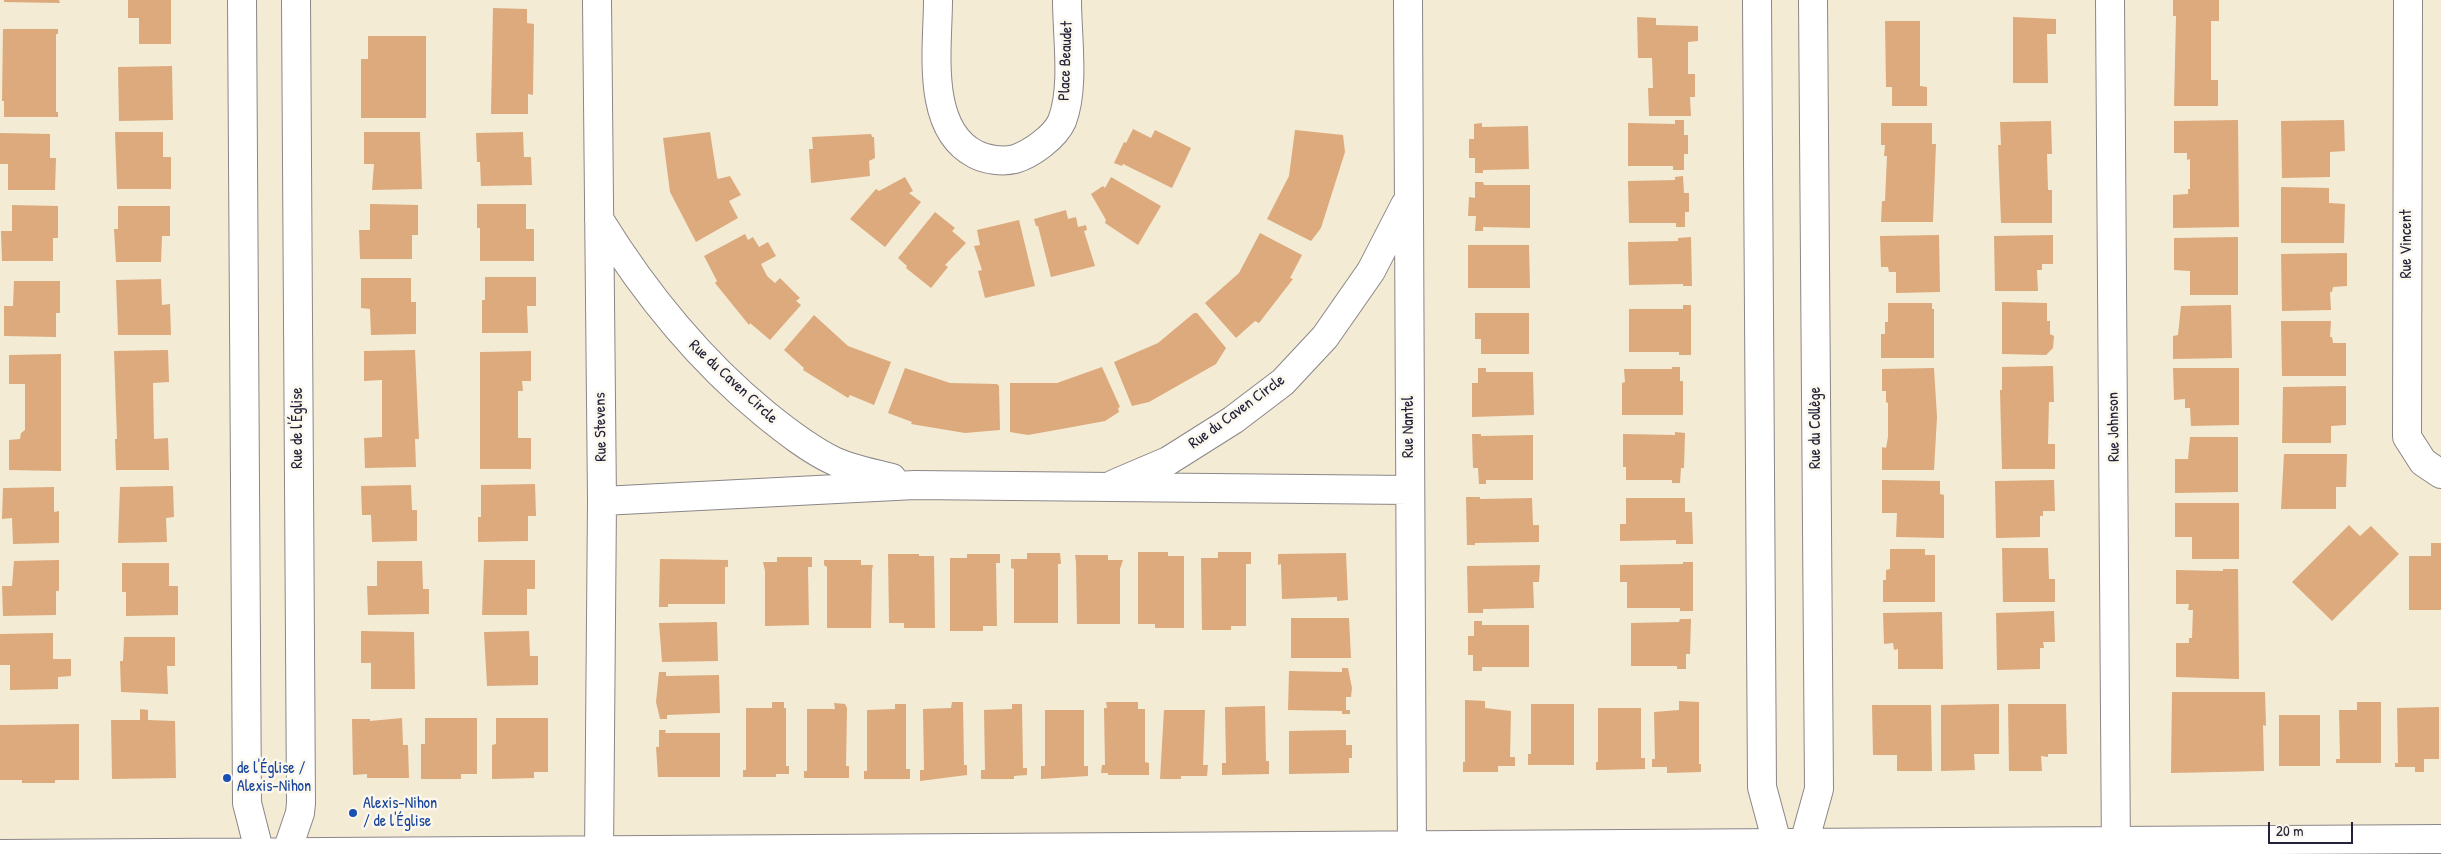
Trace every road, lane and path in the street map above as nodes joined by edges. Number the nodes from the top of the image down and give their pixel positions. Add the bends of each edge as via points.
1 (242, 0) edge
2 (296, 0) edge
3 (597, 0) edge
4 (938, 0) edge
5 (1067, 0) edge
6 (1408, 0) edge
7 (1757, 0) edge
8 (1813, 0) edge
9 (2110, 0) edge
10 (2408, 0) edge
11 (1407, 202) junction
12 (599, 218) junction
13 (2441, 474) edge
14 (915, 485) junction
15 (1103, 488) junction
16 (1409, 490) junction
17 (602, 501) junction
18 (2441, 839) edge
19 (2116, 847) edge
20 (1791, 849) edge
21 (1082, 850) edge
22 (1412, 850) edge
23 (1025, 851) edge
24 (600, 852) edge
25 (273, 853) edge
26 (0, 854) edge

1 - 25 street via 247,803
2 - 25 street, Rue de l'Église via 301,803 300,813
3 - 12 street, Rue Stevens
4 - 5 street, Place Beaudet via 937,90 946,123 964,148 986,160 1015,159 1041,146 1061,122 1068,91
6 - 11 street, Rue Nantel
7 - 20 street via 1762,787
8 - 20 street, Rue du Collège via 1819,789
9 - 19 street, Rue Johnson
10 - 13 street, Rue Vincent via 2407,437 2423,462
11 - 15 street, Rue du Caven Circle via 1371,271 1325,337 1283,382 1233,420 1168,461
11 - 16 street, Rue Nantel
12 - 14 street, Rue du Caven Circle via 625,262 657,303 712,367 743,396 787,432 834,462
12 - 17 street, Rue Stevens
14 - 15 street, Rue du Caven Circle
14 - 17 street, Rue du Caven Circle
15 - 16 street, Rue du Caven Circle
16 - 22 street, Rue Nantel
17 - 24 street, Rue Stevens
18 - 19 street
19 - 20 street
20 - 22 street
21 - 22 street
21 - 23 street
23 - 24 street
24 - 25 street
25 - 26 street

